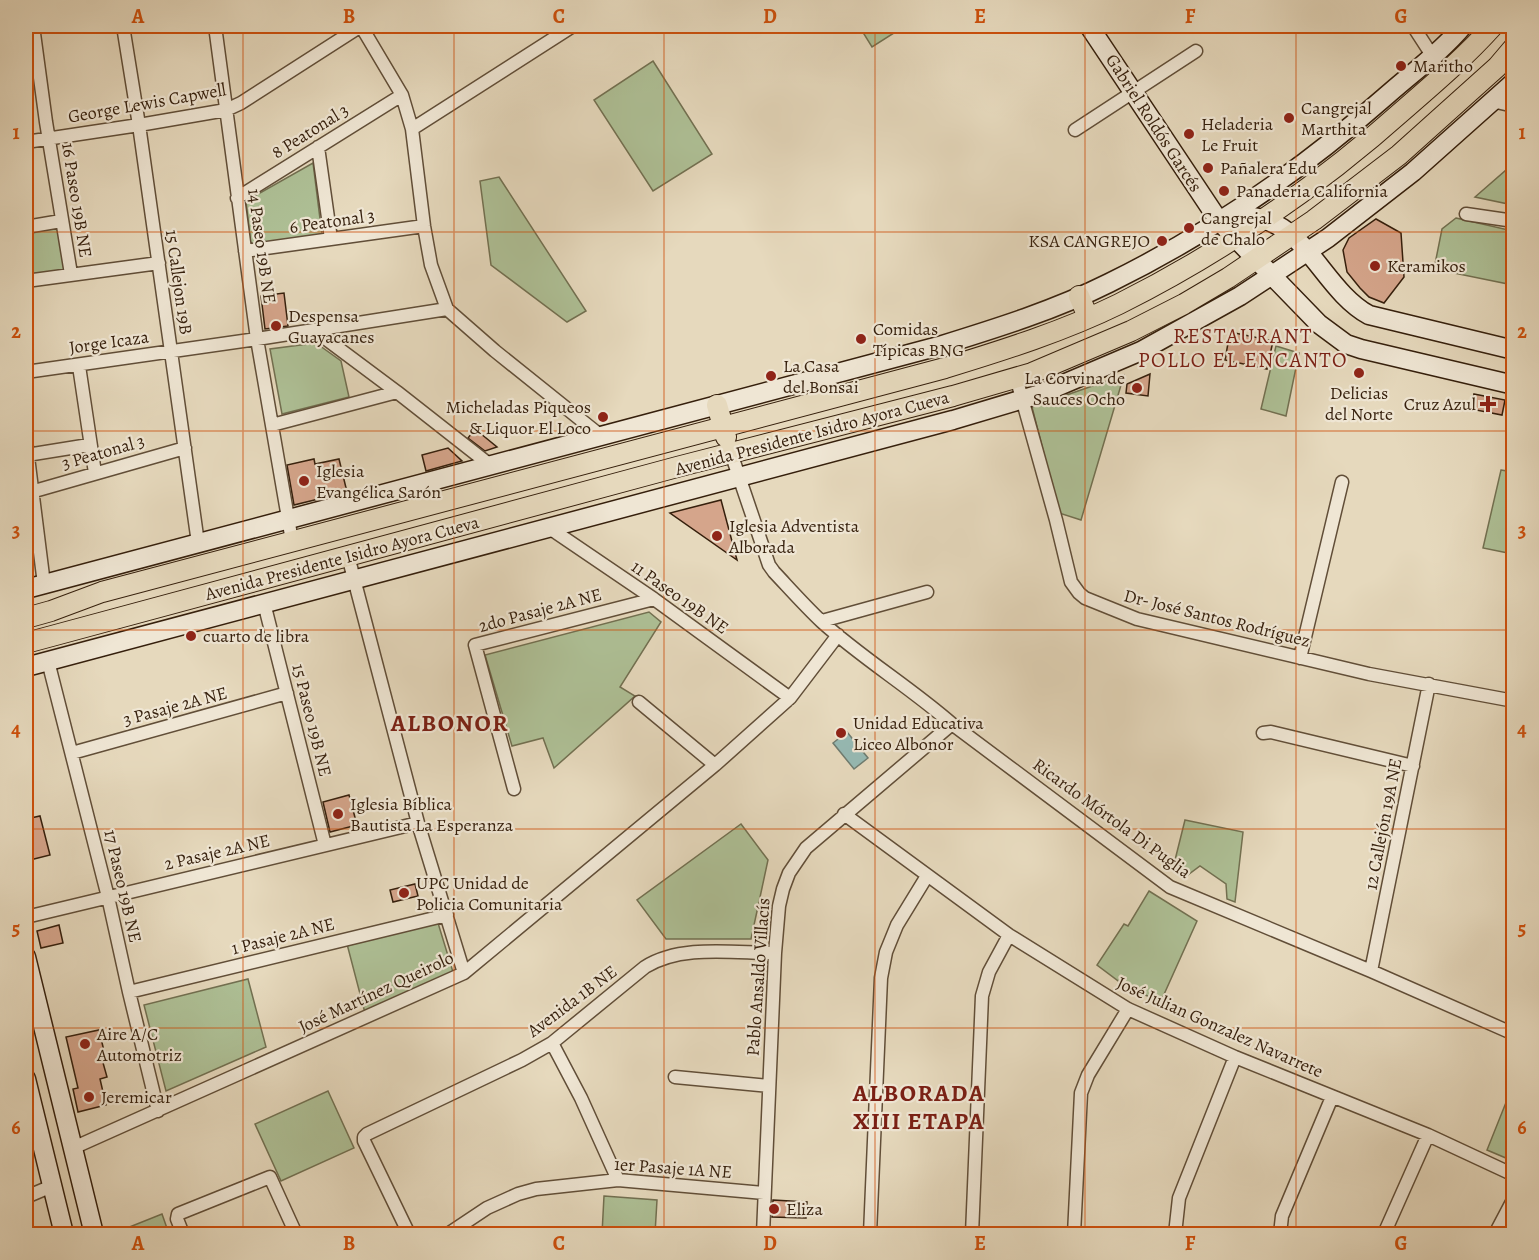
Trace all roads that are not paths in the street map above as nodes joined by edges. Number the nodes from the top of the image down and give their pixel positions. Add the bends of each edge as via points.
1 (33, 26) edge
2 (123, 26) edge
3 (215, 26) edge
4 (361, 26) edge
5 (573, 26) edge
6 (1089, 26) edge
7 (1413, 26) edge
8 (1463, 26) edge
9 (1493, 26) edge
10 (1514, 47) edge
11 (31, 49) edge
12 (1196, 51) dead end
13 (1432, 56) junction
14 (1444, 74) junction
15 (1514, 82) edge
16 (1134, 93) junction
17 (402, 95) junction
18 (1492, 101) junction
19 (1514, 105) edge
20 (226, 110) junction
21 (139, 125) junction
22 (412, 129) junction
23 (1075, 130) dead end
24 (48, 138) junction
25 (26, 142) edge
26 (318, 147) junction
27 (237, 198) junction
28 (1466, 214) dead end
29 (1261, 219) junction
30 (1219, 220) junction
31 (61, 221) junction
32 (1514, 221) edge
33 (424, 226) junction
34 (26, 227) edge
35 (1292, 235) junction
36 (1235, 237) junction
37 (331, 239) junction
38 (1308, 251) junction
39 (245, 252) junction
40 (1256, 259) junction
41 (159, 263) junction
42 (70, 274) junction
43 (1272, 275) junction
44 (26, 281) edge
45 (1079, 296) junction
46 (447, 309) junction
47 (1088, 317) junction
48 (314, 330) junction
49 (257, 339) junction
50 (1514, 350) edge
51 (170, 351) junction
52 (79, 366) junction
53 (26, 372) edge
54 (1016, 377) junction
55 (1514, 385) edge
56 (397, 392) junction
57 (1023, 399) junction
58 (717, 405) junction
59 (272, 425) junction
60 (724, 426) junction
61 (601, 436) junction
62 (26, 441) edge
63 (89, 445) junction
64 (185, 448) junction
65 (731, 453) junction
66 (27, 455) edge
67 (490, 465) junction
68 (677, 468) junction
69 (95, 473) junction
70 (738, 477) junction
71 (1342, 482) dead end
72 (31, 492) junction
73 (289, 519) junction
74 (548, 527) junction
75 (292, 541) junction
76 (198, 543) junction
77 (348, 556) junction
78 (356, 579) junction
79 (44, 584) junction
80 (26, 589) edge
81 (927, 592) dead end
82 (654, 599) junction
83 (264, 603) junction
84 (26, 618) edge
85 (822, 621) junction
86 (838, 635) junction
87 (26, 643) edge
88 (1299, 658) junction
89 (26, 667) edge
90 (51, 669) dead end
91 (1430, 684) junction
92 (287, 693) junction
93 (790, 698) junction
94 (1514, 701) edge
95 (639, 702) dead end
96 (952, 724) junction
97 (1263, 733) dead end
98 (72, 753) junction
99 (715, 765) junction
100 (1413, 766) junction
101 (514, 789) dead end
102 (844, 814) junction
103 (418, 823) junction
104 (325, 845) junction
105 (927, 876) junction
106 (108, 897) junction
107 (447, 915) junction
108 (26, 917) edge
109 (1009, 935) junction
110 (776, 953) junction
111 (26, 957) edge
112 (1371, 971) junction
113 (464, 973) junction
114 (129, 992) junction
115 (1128, 1009) junction
116 (1514, 1034) edge
117 (552, 1043) junction
118 (1235, 1057) junction
119 (675, 1077) dead end
120 (26, 1079) edge
121 (769, 1086) junction
122 (1332, 1097) junction
123 (159, 1111) junction
124 (1428, 1135) junction
125 (73, 1148) junction
126 (1514, 1175) edge
127 (618, 1180) junction
128 (52, 1186) junction
129 (764, 1193) junction
130 (26, 1197) edge
131 (1514, 1198) edge
132 (64, 1234) edge
133 (94, 1234) edge
134 (183, 1234) edge
135 (296, 1234) edge
136 (409, 1234) edge
137 (448, 1234) edge
138 (763, 1234) edge
139 (870, 1234) edge
140 (972, 1234) edge
141 (1074, 1234) edge
142 (1175, 1234) edge
143 (1280, 1234) edge
144 (1384, 1234) edge
145 (1495, 1234) edge

1 - 11 street, 16 Paseo 19B NE
2 - 21 street, 15 Callejon 19B
3 - 20 street, 14 Paseo 19B NE
4 - 17 street
4 - 20 street, George Lewis Capwell
5 - 22 street
6 - 16 main road, Gabriel Roldós Garcés
7 - 13 street
8 - 13 main road
9 - 14 main road, Avenida Presidente Isidro Ayora Cueva
10 - 35 main road, Avenida Presidente Isidro Ayora Cueva via 1399,155
11 - 24 street, 16 Paseo 19B NE
12 - 16 street
13 - 14 street
13 - 30 main road via 1339,135
14 - 29 main road, Avenida Presidente Isidro Ayora Cueva via 1378,132
15 - 18 main road, Avenida Presidente Isidro Ayora Cueva
16 - 23 street
16 - 30 main road, Gabriel Roldós Garcés
17 - 22 street
17 - 26 street, 8 Peatonal 3
18 - 19 street
18 - 38 main road, Avenida Presidente Isidro Ayora Cueva via 1413,172
20 - 21 street, George Lewis Capwell
20 - 27 street, 14 Paseo 19B NE
21 - 24 street, George Lewis Capwell
21 - 41 street, 15 Callejon 19B
22 - 33 street
24 - 25 street, George Lewis Capwell
24 - 31 street, 16 Paseo 19B NE
26 - 27 street, 8 Peatonal 3
26 - 37 street
27 - 39 street, 14 Paseo 19B NE
28 - 32 street
29 - 30 main road
29 - 35 main road
29 - 36 main road, Avenida Presidente Isidro Ayora Cueva
30 - 36 main road, Gabriel Roldós Garcés
30 - 45 main road via 1160,257
31 - 34 street
31 - 42 street, 16 Paseo 19B NE
33 - 37 street, 6 Peatonal 3
33 - 46 street via 431,266
35 - 38 main road
35 - 40 main road, Avenida Presidente Isidro Ayora Cueva
36 - 40 main road, Gabriel Roldós Garcés
36 - 47 main road, Avenida Presidente Isidro Ayora Cueva via 1170,277
37 - 39 street, 6 Peatonal 3
38 - 43 main road, Avenida Presidente Isidro Ayora Cueva
38 - 50 main road via 1342,295 1368,315
39 - 49 street, 14 Paseo 19B NE
40 - 43 main road, Gabriel Roldós Garcés
40 - 54 main road, Avenida Presidente Isidro Ayora Cueva via 1131,331
41 - 42 street
41 - 51 street, 15 Callejon 19B
42 - 44 street
43 - 55 main road, Gabriel Roldós Garcés via 1319,324 1346,344
43 - 57 main road, Avenida Presidente Isidro Ayora Cueva via 1142,351
45 - 47 main road
45 - 58 main road via 1014,323
46 - 48 street, Jorge Icaza
46 - 61 street
47 - 60 main road, Avenida Presidente Isidro Ayora Cueva via 1010,348
48 - 49 street, Jorge Icaza
48 - 56 street
49 - 51 street, Jorge Icaza
49 - 59 street, 14 Paseo 19B NE
51 - 52 street, Jorge Icaza
51 - 64 street, 15 Callejon 19B
52 - 53 street, Jorge Icaza
52 - 63 street
54 - 57 street, Dr- José Santos Rodríguez
54 - 65 main road, Avenida Presidente Isidro Ayora Cueva
56 - 59 street
56 - 67 street
57 - 70 main road, Avenida Presidente Isidro Ayora Cueva
57 - 88 street, Dr- José Santos Rodríguez via 1071,582 1079,593 1137,619
58 - 60 main road
58 - 61 main road
59 - 73 street, 14 Paseo 19B NE
60 - 68 main road via 727,442 721,450 686,461
60 - 75 main road, Avenida Presidente Isidro Ayora Cueva
61 - 67 main road
62 - 66 street
63 - 66 street
63 - 69 street
64 - 69 street, 3 Peatonal 3
64 - 76 street, 15 Callejon 19B
65 - 68 main road, Avenida Presidente Isidro Ayora Cueva
65 - 70 street
66 - 72 street
67 - 73 main road
68 - 77 main road, Avenida Presidente Isidro Ayora Cueva
69 - 72 street, 3 Peatonal 3
70 - 74 main road, Avenida Presidente Isidro Ayora Cueva
70 - 85 street, Ricardo Mórtola Di Puglia via 771,568
71 - 88 street
72 - 79 street
73 - 75 street, 14 Paseo 19B NE
73 - 76 main road
74 - 78 main road, Avenida Presidente Isidro Ayora Cueva
74 - 82 street, 11 Paseo 19B NE
75 - 84 main road, Avenida Presidente Isidro Ayora Cueva via 102,592
76 - 79 main road
77 - 78 street
77 - 87 main road, Avenida Presidente Isidro Ayora Cueva
78 - 83 main road, Avenida Presidente Isidro Ayora Cueva
78 - 103 street
79 - 80 main road
81 - 85 street
82 - 93 street, 11 Paseo 19B NE
82 - 101 street, 2do Pasaje 2A NE via 475,645
83 - 89 main road, Avenida Presidente Isidro Ayora Cueva
83 - 92 street, 15 Paseo 19B NE
85 - 86 street, Ricardo Mórtola Di Puglia
86 - 93 street, José Martínez Queirolo
86 - 96 street, Ricardo Mórtola Di Puglia
88 - 91 street, Dr- José Santos Rodríguez
90 - 98 street, 17 Paseo 19B NE
91 - 94 street, Dr- José Santos Rodríguez
91 - 100 street, 12 Callejón 19A NE
92 - 98 street, 3 Pasaje 2A NE
92 - 104 street, 15 Paseo 19B NE
93 - 99 street, José Martínez Queirolo
95 - 99 street
96 - 102 street, Pablo Ansaldo Villacís
96 - 112 street, Ricardo Mórtola Di Puglia via 1170,887
97 - 100 street
98 - 106 street, 17 Paseo 19B NE
99 - 113 street, José Martínez Queirolo
100 - 112 street, 12 Callejón 19A NE
102 - 105 street, José Julian Gonzalez Navarrete
102 - 110 street, Pablo Ansaldo Villacís via 806,848 789,873 779,906
103 - 104 street, 2 Pasaje 2A NE
103 - 107 street
104 - 106 street, 2 Pasaje 2A NE
105 - 109 street, José Julian Gonzalez Navarrete
105 - 139 street via 897,925 881,978
106 - 108 street, 2 Pasaje 2A NE
106 - 114 street, 17 Paseo 19B NE
107 - 113 street
107 - 114 street, 1 Pasaje 2A NE
109 - 115 street, José Julian Gonzalez Navarrete
109 - 140 street via 989,972 982,996
110 - 117 street, Avenida 1B NE via 692,952 660,958
110 - 121 street, Pablo Ansaldo Villacís
111 - 125 main road
112 - 116 street, Ricardo Mórtola Di Puglia
113 - 123 street, José Martínez Queirolo
114 - 123 street, 17 Paseo 19B NE
115 - 118 street, José Julian Gonzalez Navarrete
115 - 141 street via 1081,1093
117 - 127 street
117 - 136 street, Avenida 1B NE via 364,1137
118 - 122 street, José Julian Gonzalez Navarrete
118 - 142 street via 1179,1198
119 - 121 street
120 - 128 main road
121 - 129 street, Pablo Ansaldo Villacís
122 - 124 street, José Julian Gonzalez Navarrete
122 - 143 street via 1282,1216
123 - 125 street, José Martínez Queirolo
124 - 126 street, José Julian Gonzalez Navarrete
124 - 144 street
125 - 133 main road
127 - 129 street, 1er Pasaje 1A NE
127 - 137 street, 1er Pasaje 1A NE via 518,1194 487,1208
128 - 130 street
128 - 132 main road
129 - 138 street, Pablo Ansaldo Villacís
131 - 145 street
134 - 135 street via 178,1214 267,1177 272,1179

